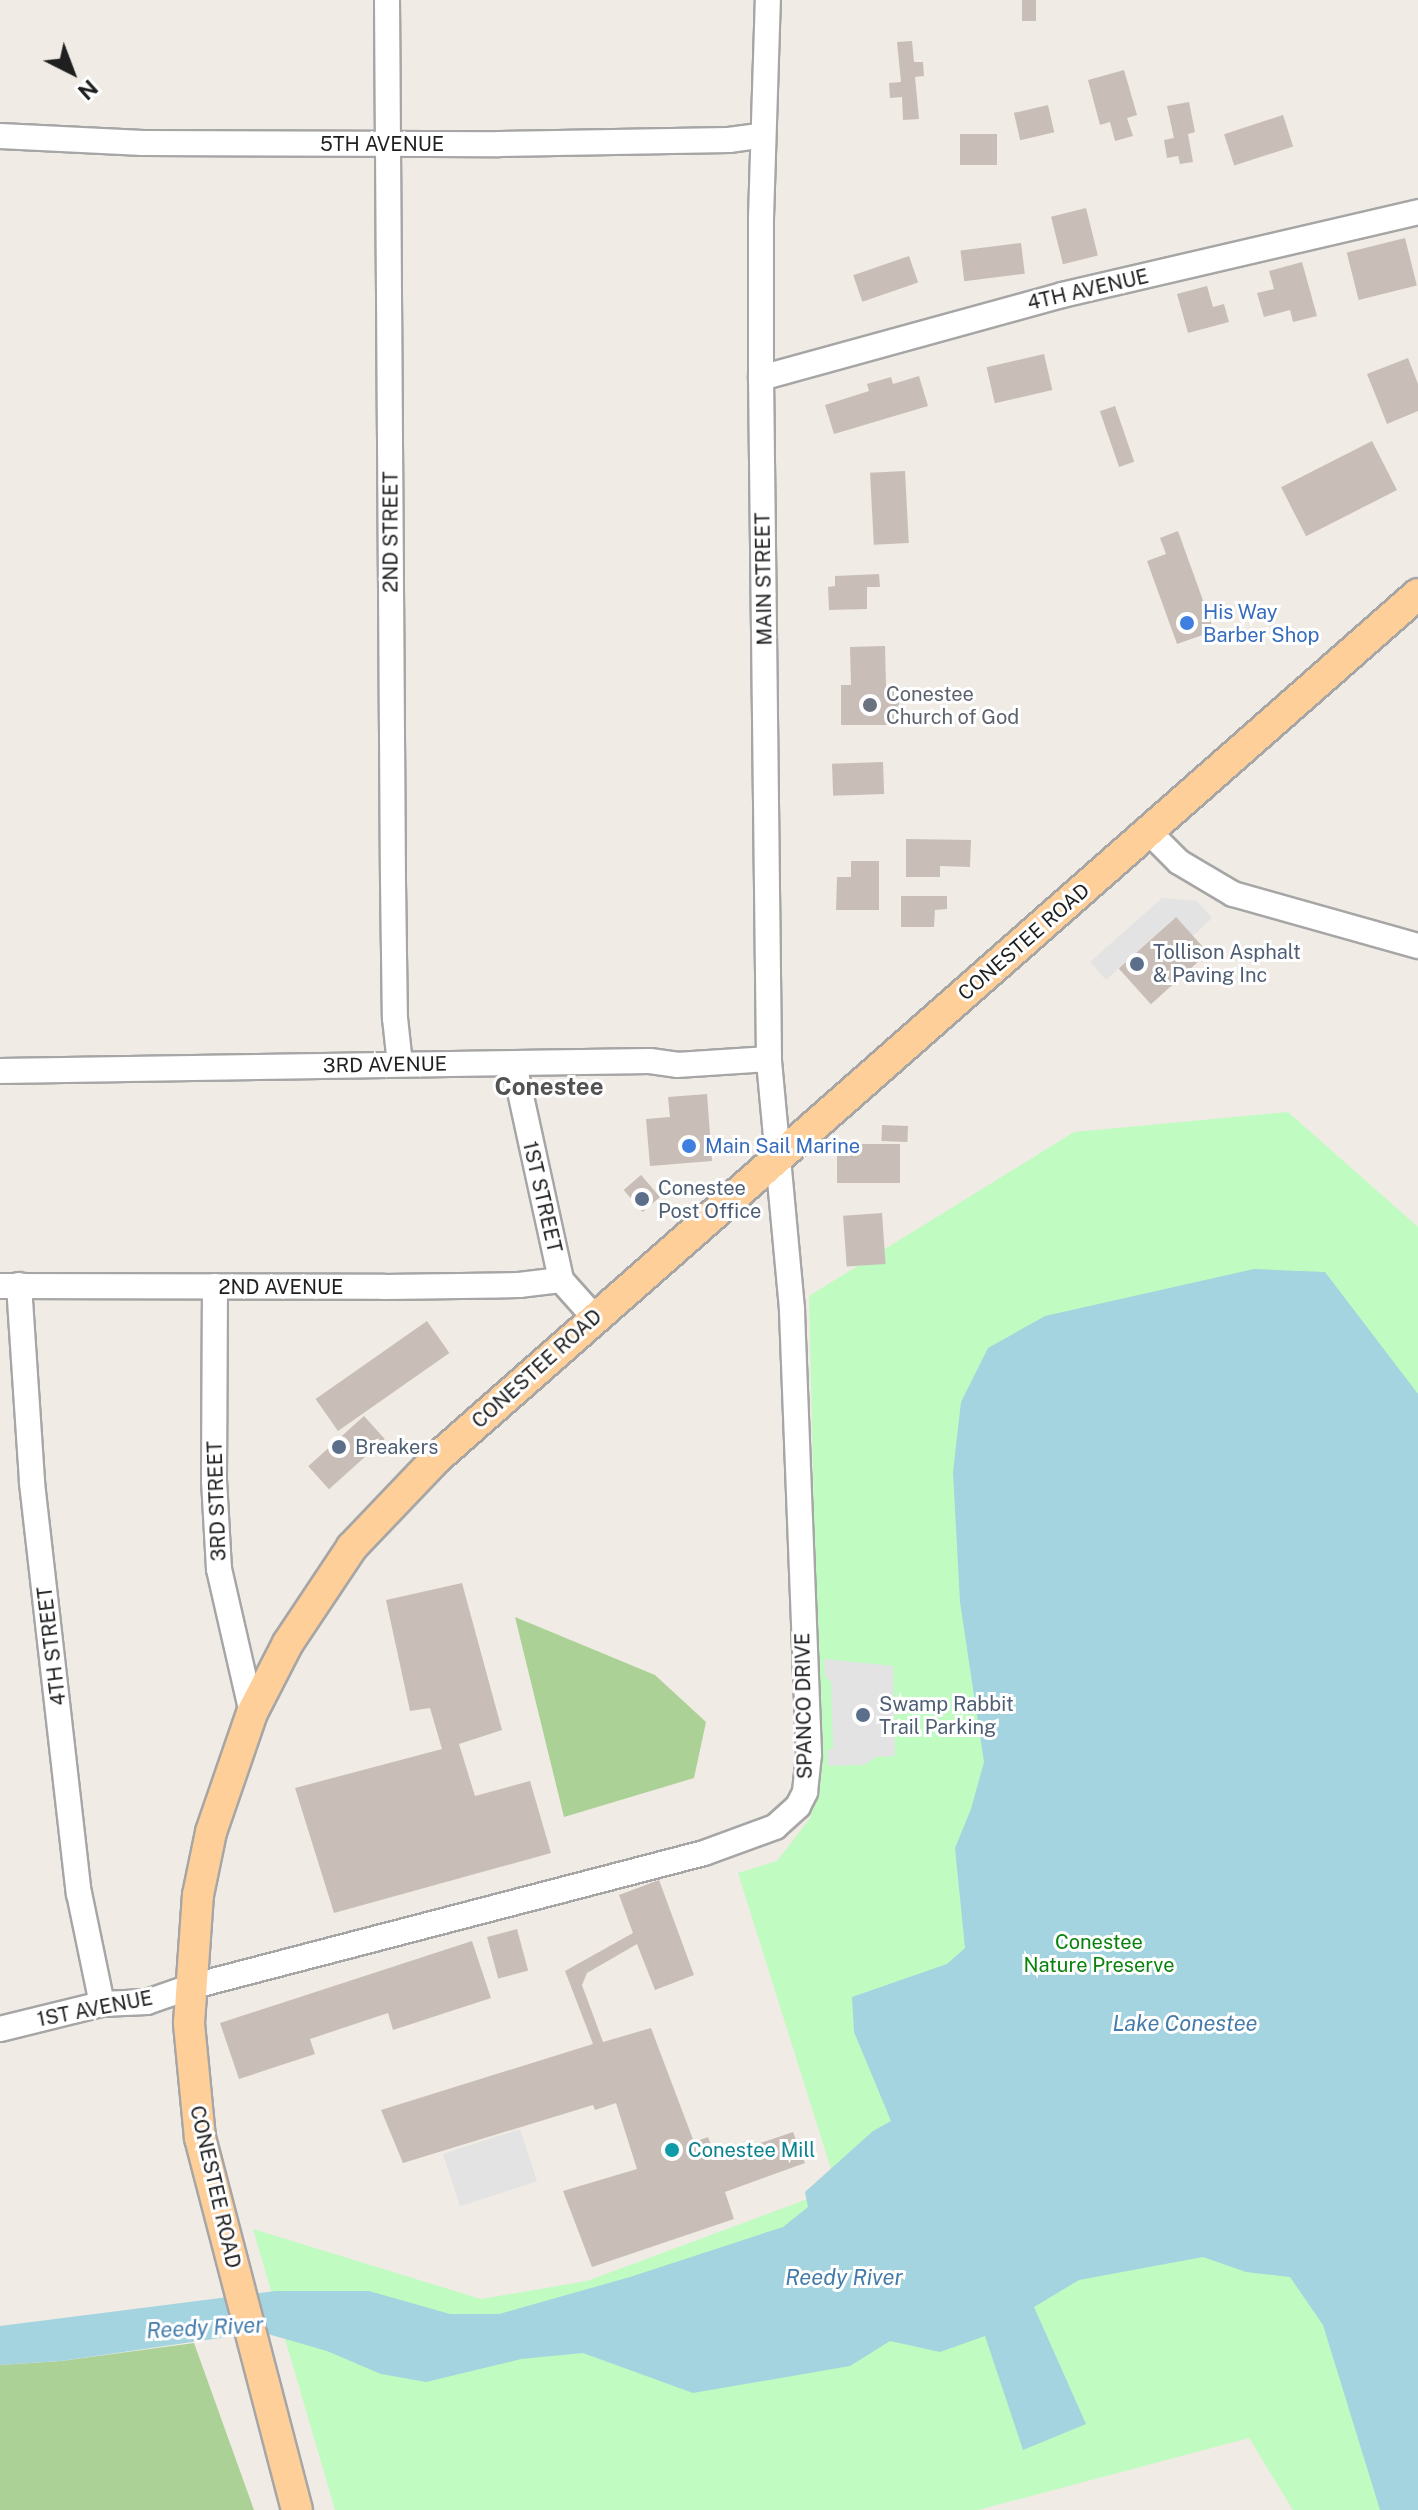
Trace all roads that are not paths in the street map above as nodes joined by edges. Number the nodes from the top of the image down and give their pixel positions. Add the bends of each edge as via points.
1 (387, 0) edge
2 (768, 0) edge
3 (763, 135) junction
4 (0, 136) edge
5 (388, 143) junction
6 (1418, 212) edge
7 (761, 378) junction
8 (1418, 594) edge
9 (1149, 832) junction
10 (1418, 946) edge
11 (769, 1059) junction
12 (400, 1064) junction
13 (514, 1064) junction
14 (0, 1071) edge
15 (778, 1158) junction
16 (561, 1280) junction
17 (10, 1286) edge
18 (215, 1286) junction
19 (594, 1317) junction
20 (252, 1713) junction
21 (190, 1987) junction
22 (102, 2004) junction
23 (0, 2029) edge
24 (297, 2510) edge

1 - 5 street, 2ND STREET
2 - 3 street, MAIN STREET
3 - 5 street, 5TH AVENUE via 729,140
3 - 7 street, MAIN STREET
4 - 5 street, 5TH AVENUE via 143,143
5 - 12 street, 2ND STREET via 393,882
6 - 7 street, 4TH AVENUE via 1062,295
7 - 11 street, MAIN STREET
8 - 9 main road, CONESTEE ROAD
9 - 10 street via 1179,862 1233,894
9 - 15 main road, CONESTEE ROAD
11 - 13 street, 3RD AVENUE via 723,1064
11 - 15 street, MAIN STREET
12 - 13 street, 3RD AVENUE
12 - 14 street, 3RD AVENUE
13 - 16 street, 1ST STREET
15 - 19 main road, CONESTEE ROAD
15 - 21 street, SPANCO DRIVE via 792,1309 809,1754 807,1783 798,1806 775,1827 704,1853
16 - 18 street, 2ND AVENUE via 519,1285
16 - 19 street, 1ST STREET
17 - 18 street, 2ND AVENUE
17 - 22 street, 4TH STREET via 79,1893
18 - 20 street, 3RD STREET via 219,1569
19 - 20 main road, CONESTEE ROAD via 437,1458 360,1538 323,1586
20 - 21 main road, CONESTEE ROAD via 211,1832 198,1895
21 - 22 street, 1ST AVENUE via 147,2002
21 - 24 main road, CONESTEE ROAD via 200,2138
22 - 23 street, 1ST AVENUE

